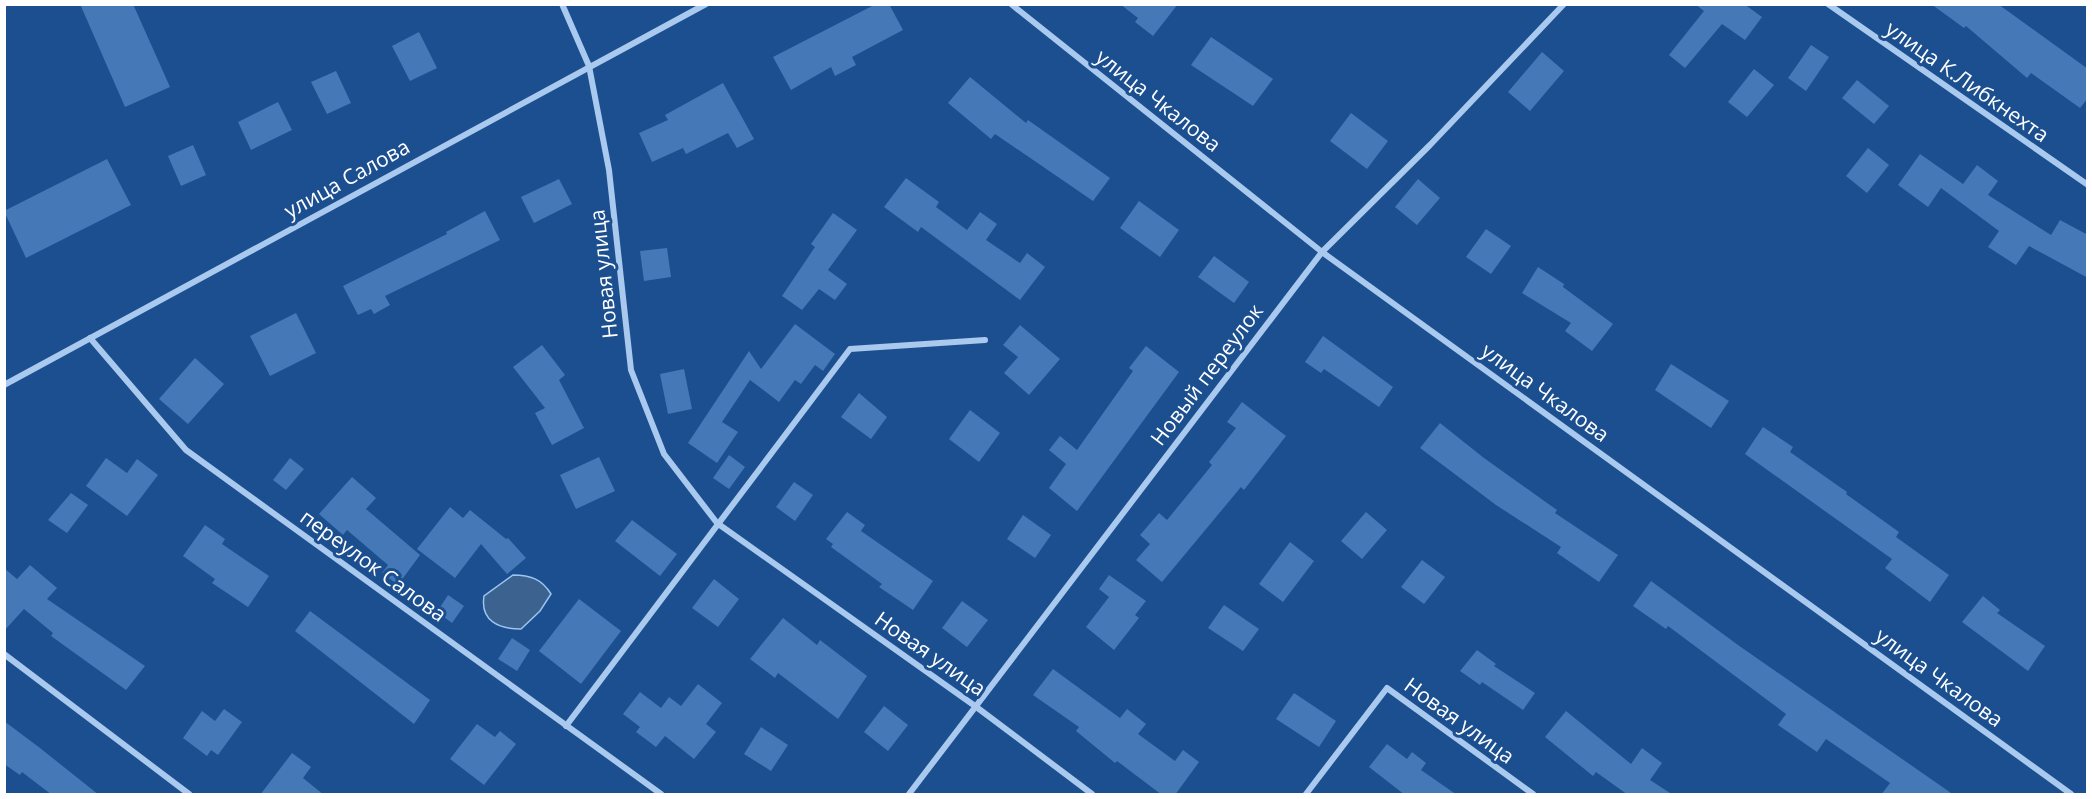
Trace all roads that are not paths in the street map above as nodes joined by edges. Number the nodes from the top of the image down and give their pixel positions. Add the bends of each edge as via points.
1 (562, 4) edge
2 (706, 4) edge
3 (1011, 4) edge
4 (1564, 4) edge
5 (1828, 4) edge
6 (589, 66) junction
7 (2088, 185) edge
8 (1322, 252) junction
9 (90, 338) junction
10 (985, 340) dead end
11 (4, 385) edge
12 (717, 523) junction
13 (4, 654) edge
14 (975, 706) junction
15 (566, 726) junction
16 (189, 795) edge
17 (660, 795) edge
18 (909, 795) edge
19 (1092, 795) edge
20 (1306, 795) edge
21 (1533, 795) edge
22 (2071, 795) edge

1 - 6 street, Новая улица
2 - 6 street, улица Салова
3 - 8 street, улица Чкалова
4 - 8 street, Новый переулок
5 - 7 street, улица К.Либкнехта
6 - 9 street, улица Салова
6 - 12 street, Новая улица via 609,170 631,370 664,454
8 - 14 street, Новый переулок
8 - 22 street, улица Чкалова
9 - 11 street, улица Салова
9 - 15 street, переулок Салова via 186,450
10 - 12 street via 850,350
12 - 14 street, Новая улица
12 - 15 street
13 - 16 street
14 - 18 street, Новый переулок
14 - 19 street, Новая улица
15 - 17 street, переулок Салова
20 - 21 street, Новая улица via 1387,688

